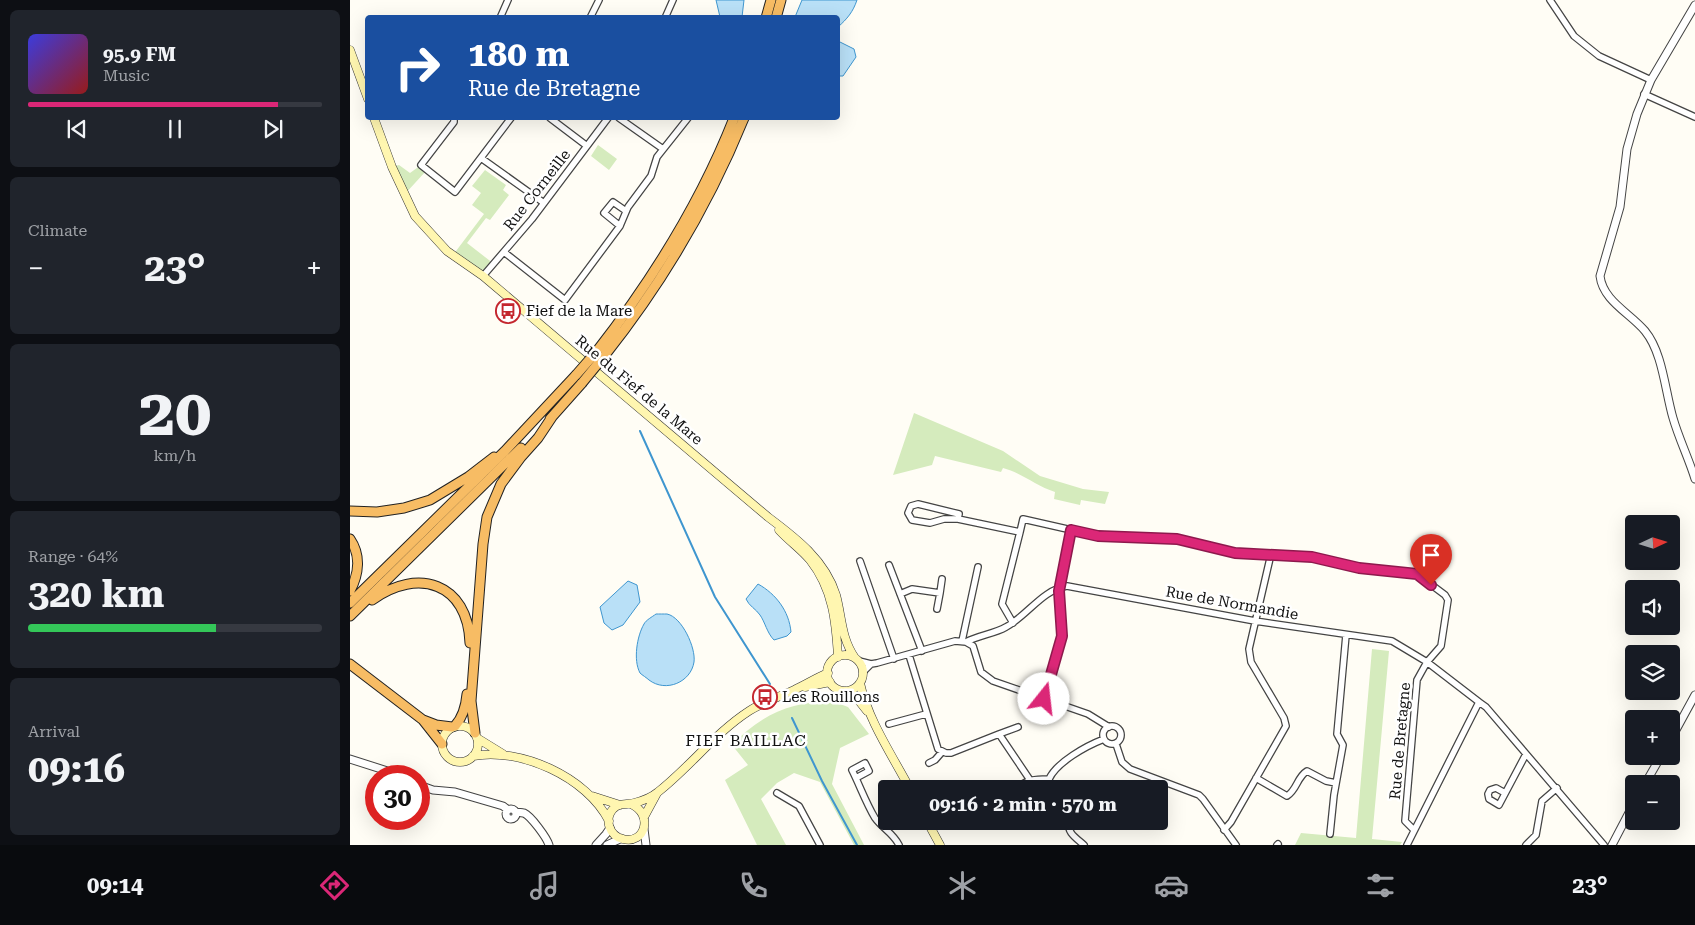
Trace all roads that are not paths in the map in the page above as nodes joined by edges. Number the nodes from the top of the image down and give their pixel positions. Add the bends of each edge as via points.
1 (508, 0) edge
2 (599, 0) edge
3 (673, 0) edge
4 (771, 0) edge
5 (780, 0) edge
6 (1550, 0) edge
7 (1695, 5) edge
8 (501, 15) edge
9 (592, 15) edge
10 (666, 15) edge
11 (767, 15) edge
12 (777, 15) edge
13 (350, 52) edge
14 (1651, 80) junction
15 (365, 91) edge
16 (1644, 94) junction
17 (1695, 117) edge
18 (375, 120) edge
19 (454, 120) edge
20 (510, 120) edge
21 (553, 120) edge
22 (606, 120) edge
23 (622, 120) edge
24 (683, 120) edge
25 (733, 120) edge
26 (743, 120) edge
27 (587, 146) junction
28 (663, 150) junction
29 (481, 158) junction
30 (544, 203) junction
31 (626, 211) junction
32 (620, 226) junction
33 (504, 252) junction
34 (483, 276) junction
35 (601, 353) junction
36 (579, 379) junction
37 (552, 417) junction
38 (505, 451) junction
39 (1695, 480) edge
40 (350, 511) edge
41 (768, 517) junction
42 (958, 519) junction
43 (1071, 530) junction
44 (1020, 532) junction
45 (350, 539) edge
46 (1271, 554) junction
47 (860, 561) dead end
48 (889, 565) dead end
49 (978, 567) dead end
50 (942, 579) dead end
51 (1059, 588) junction
52 (350, 591) edge
53 (940, 593) junction
54 (900, 594) junction
55 (350, 603) edge
56 (937, 609) dead end
57 (350, 616) edge
58 (1256, 621) junction
59 (1013, 622) junction
60 (1346, 635) junction
61 (978, 636) junction
62 (964, 642) junction
63 (973, 646) junction
64 (922, 651) junction
65 (909, 655) junction
66 (838, 657) junction
67 (894, 659) junction
68 (857, 660) junction
69 (1427, 662) junction
70 (350, 664) edge
71 (871, 664) junction
72 (863, 672) junction
73 (828, 673) junction
74 (830, 682) junction
75 (860, 683) junction
76 (796, 689) junction
77 (847, 691) junction
78 (1695, 695) edge
79 (1044, 699) junction
80 (1479, 702) junction
81 (926, 714) junction
82 (423, 720) junction
83 (874, 720) junction
84 (1680, 722) edge
85 (889, 724) dead end
86 (453, 726) junction
87 (1018, 727) dead end
88 (1108, 727) junction
89 (999, 734) junction
90 (476, 735) junction
91 (1104, 739) junction
92 (442, 744) junction
93 (1116, 744) junction
94 (942, 752) junction
95 (1526, 754) junction
96 (505, 755) junction
97 (473, 756) junction
98 (350, 760) edge
99 (929, 763) dead end
100 (367, 765) edge
101 (856, 778) dead end
102 (1256, 778) junction
103 (905, 780) edge
104 (1030, 780) edge
105 (1049, 780) edge
106 (1336, 783) junction
107 (1557, 788) junction
108 (430, 789) edge
109 (777, 792) dead end
110 (657, 793) junction
111 (1505, 793) dead end
112 (590, 795) junction
113 (631, 804) junction
114 (620, 805) junction
115 (644, 817) junction
116 (1625, 820) edge
117 (609, 824) junction
118 (644, 829) junction
119 (932, 830) edge
120 (1069, 830) edge
121 (1224, 830) junction
122 (1414, 830) junction
123 (1330, 834) dead end
124 (623, 839) junction
125 (548, 845) edge
126 (596, 845) edge
127 (607, 845) edge
128 (635, 845) edge
129 (646, 845) edge
130 (820, 845) edge
131 (899, 845) edge
132 (940, 845) edge
133 (1084, 845) edge
134 (1236, 845) edge
135 (1407, 845) edge
136 (1526, 845) edge
137 (1604, 845) edge
138 (1612, 845) edge

1 - 8 street
2 - 9 street
3 - 10 street
4 - 11 highway
5 - 12 highway
6 - 14 street via 1574,36 1599,56
7 - 14 street
13 - 15 main road
14 - 16 street
16 - 17 street
16 - 39 street via 1627,149 1620,207 1600,282 1608,296 1651,340
18 - 34 main road, Rue du Fief de la Mare via 415,216 447,251
19 - 29 street via 421,165 455,192
20 - 29 street
21 - 27 street
22 - 27 street, Rue Corneille
23 - 28 street
24 - 28 street
25 - 35 highway via 712,170 672,243
26 - 35 highway via 713,188 676,256 654,290
27 - 30 street, Rue Corneille
28 - 31 street
29 - 30 street
30 - 33 street, Rue Corneille
31 - 32 street
31 - 32 street via 614,202 604,212
32 - 33 street via 565,300
33 - 34 street, Rue Corneille
34 - 41 main road, Rue du Fief de la Mare
35 - 36 highway, bridge
36 - 37 highway
36 - 38 highway
37 - 57 highway
37 - 90 highway via 501,484 487,517 482,544 471,701
38 - 40 highway via 430,500 377,512
38 - 55 highway
41 - 66 main road, Rue du Fief de la Mare via 809,559 825,583 834,611
41 - 68 main road, Rue du Fief de la Mare via 806,548 823,568 836,596 845,640
42 - 42 street via 930,523 912,520 908,513 911,506 918,504 959,514
42 - 44 street
43 - 44 street, Rue de Bretagne via 1023,519
43 - 46 street, Rue de Bretagne via 1098,536 1172,538 1235,553
43 - 51 street
44 - 59 street via 1002,604
45 - 52 highway via 357,555 357,572
46 - 58 street
46 - 69 street, Rue de Bretagne via 1312,557 1359,568 1417,574 1448,600 1441,646
47 - 67 street
48 - 54 street
49 - 62 street
50 - 53 street
51 - 58 street, Rue de Normandie via 1067,586
51 - 59 street
51 - 79 street via 1062,636
53 - 54 street via 912,589
53 - 56 street
54 - 64 street
57 - 86 highway via 385,592 408,583 432,584 452,596 465,614 470,644 466,698 461,718
58 - 60 street, Rue de Normandie
58 - 102 street via 1249,655 1286,726
59 - 61 street
60 - 69 street, Rue de Normandie via 1392,641
60 - 106 street via 1337,734 1343,745
61 - 62 street
61 - 63 street
62 - 63 street
62 - 64 street via 955,641
63 - 79 street via 981,672 994,681
64 - 65 street
65 - 67 street
65 - 81 street
66 - 68 main road via 849,656
66 - 73 main road via 830,664
67 - 71 street
68 - 71 street
68 - 72 main road
69 - 80 street, Rue de Normandie
69 - 122 street, Rue de Bretagne via 1417,680 1406,821
70 - 82 highway
71 - 72 street
72 - 75 main road
73 - 74 main road
73 - 76 main road
74 - 76 main road
74 - 77 main road via 837,689
75 - 77 main road
75 - 83 main road
76 - 110 main road via 750,710
77 - 83 main road
78 - 84 street
79 - 88 street via 1088,714
80 - 95 street, Rue de Normandie
80 - 122 street
81 - 85 street
81 - 94 street via 938,749
82 - 86 highway
82 - 92 highway
83 - 103 main road
86 - 90 main road via 466,726
86 - 92 main road via 446,731
87 - 89 street
88 - 91 street via 1103,732
88 - 93 street via 1120,730 1121,736
89 - 94 street via 951,753
89 - 104 street
90 - 96 main road
90 - 97 main road via 477,750
91 - 93 street
91 - 105 street via 1056,767
92 - 97 main road via 445,754 453,761 464,761
93 - 121 street via 1122,762 1130,769 1199,795
94 - 99 street
95 - 107 street, Rue de Normandie
95 - 111 street
96 - 97 main road
96 - 112 main road via 556,771
98 - 100 street
101 - 131 street via 876,820
102 - 106 street via 1287,796 1307,771
102 - 121 street
106 - 123 street
107 - 136 street via 1542,801 1536,835
107 - 137 street, Rue de Normandie
108 - 125 street via 455,792 525,814
109 - 130 street via 799,806
110 - 113 main road
110 - 115 main road
112 - 114 main road
112 - 117 main road via 603,810
113 - 114 main road
113 - 115 main road via 642,811
114 - 117 main road via 610,814
115 - 118 main road
116 - 138 street
117 - 124 main road via 612,832
117 - 126 street via 606,834
118 - 124 main road via 634,838
118 - 129 street
119 - 132 main road
120 - 133 street
121 - 134 street
122 - 135 street
124 - 127 street
124 - 128 street

